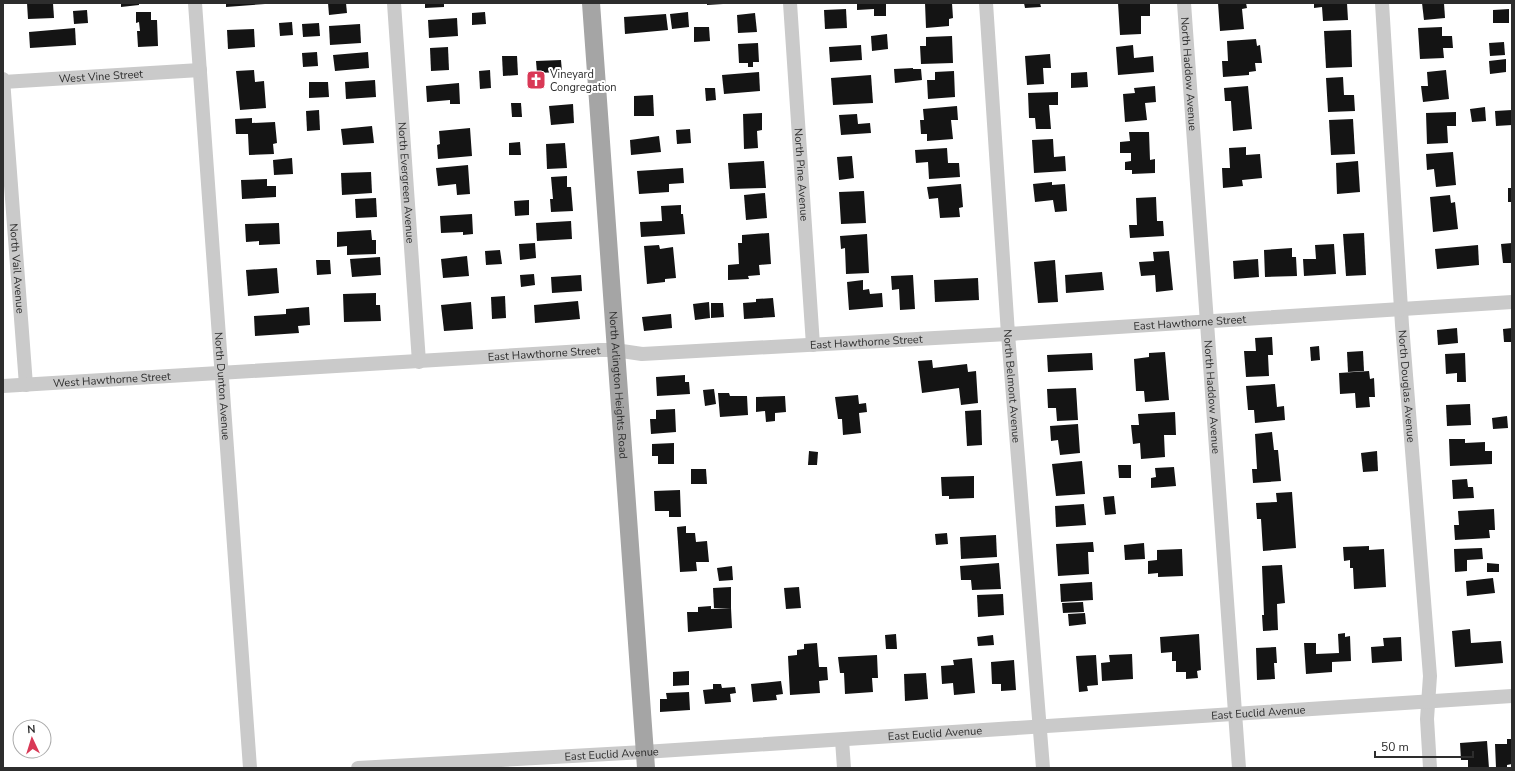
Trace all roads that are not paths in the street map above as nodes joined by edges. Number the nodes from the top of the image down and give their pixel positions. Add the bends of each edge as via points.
1 (195, 3) edge
2 (394, 3) edge
3 (591, 3) edge
4 (790, 3) edge
5 (986, 3) edge
6 (1184, 3) edge
7 (1382, 3) edge
8 (200, 70) junction
9 (3, 81) edge
10 (1512, 302) edge
11 (1401, 309) junction
12 (1206, 321) junction
13 (1008, 334) junction
14 (813, 345) junction
15 (615, 350) junction
16 (419, 362) junction
17 (222, 373) junction
18 (26, 385) junction
19 (3, 386) edge
20 (1512, 696) edge
21 (1428, 702) junction
22 (1235, 714) junction
23 (1040, 727) junction
24 (842, 740) junction
25 (645, 760) edge
26 (449, 766) edge
27 (250, 768) edge
28 (358, 768) edge
29 (844, 768) edge
30 (1043, 768) edge
31 (1239, 768) edge
32 (1430, 768) edge

1 - 8 street, North Dunton Avenue
2 - 16 street, North Evergreen Avenue
3 - 15 main road, North Arlington Heights Road
4 - 14 street, North Pine Avenue
5 - 13 street, North Belmont Avenue
6 - 12 street, North Haddow Avenue
7 - 11 street, North Douglas Avenue
8 - 9 street, West Vine Street
8 - 17 street, North Dunton Avenue
9 - 18 street, North Vail Avenue
10 - 11 street, East Hawthorne Street
11 - 12 street, East Hawthorne Street
11 - 21 street, North Douglas Avenue via 1430,676
12 - 13 street, East Hawthorne Street
12 - 22 street, North Haddow Avenue
13 - 14 street, East Hawthorne Street
13 - 23 street, North Belmont Avenue
14 - 15 street, East Hawthorne Street via 642,354
15 - 16 street, East Hawthorne Street
15 - 25 main road, North Arlington Heights Road
16 - 17 street, East Hawthorne Street
17 - 18 street, West Hawthorne Street
17 - 27 street, North Dunton Avenue
18 - 19 street, West Hawthorne Street
20 - 21 street, East Euclid Avenue
21 - 22 street, East Euclid Avenue
21 - 32 street, North Douglas Avenue
22 - 23 street, East Euclid Avenue
22 - 31 street, North Haddow Avenue
23 - 24 street, East Euclid Avenue
23 - 30 street, North Belmont Avenue
24 - 25 street, East Euclid Avenue
24 - 29 street
25 - 26 street, East Euclid Avenue
26 - 28 street, East Euclid Avenue

